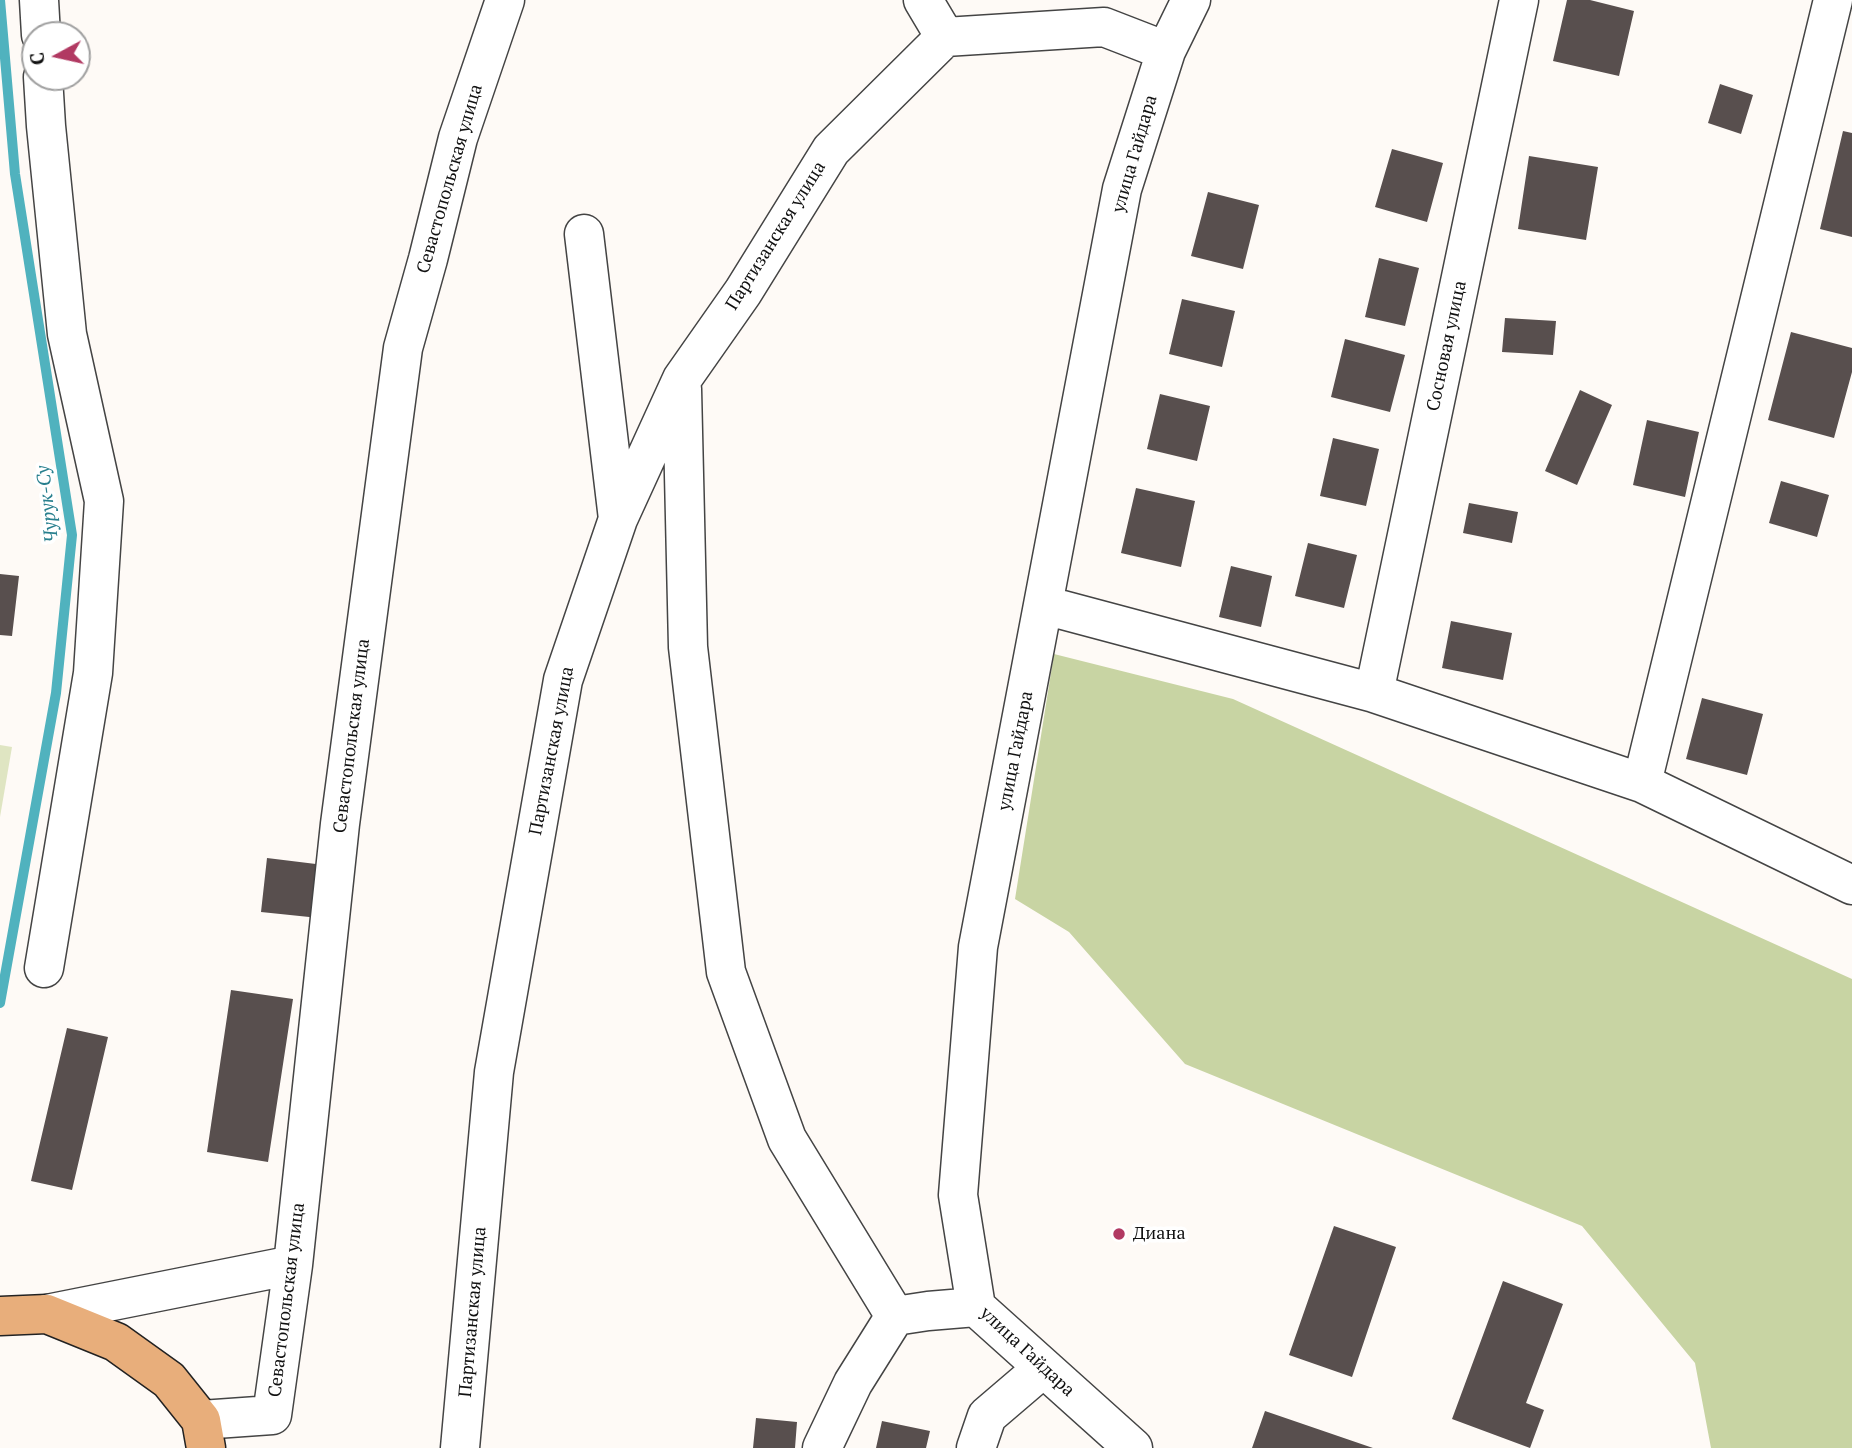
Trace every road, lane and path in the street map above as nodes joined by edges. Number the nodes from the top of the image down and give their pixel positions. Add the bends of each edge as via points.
1 (39, 0) edge
2 (505, 0) edge
3 (923, 0) edge
4 (1191, 0) edge
5 (1519, 0) edge
6 (1833, 0) edge
7 (40, 21) edge
8 (945, 37) junction
9 (1166, 51) junction
10 (44, 91) edge
11 (584, 234) dead end
12 (682, 379) junction
13 (618, 519) junction
14 (1044, 604) junction
15 (1374, 693) junction
16 (1642, 783) junction
17 (1852, 885) edge
18 (44, 968) dead end
19 (293, 1265) junction
20 (976, 1307) junction
21 (47, 1314) junction
22 (0, 1316) edge
23 (895, 1316) junction
24 (1042, 1369) junction
25 (203, 1434) edge
26 (460, 1448) edge
27 (822, 1448) edge
28 (976, 1448) edge
29 (1133, 1448) edge

1 - 7 street
2 - 19 street, Севастопольская улица via 458,138 402,348 340,824
3 - 8 street
4 - 9 street, улица Гайдара
5 - 15 street, Сосновая улица
6 - 16 street
8 - 9 street via 1104,27
8 - 12 street, Партизанская улица via 831,150 743,292
9 - 14 street, улица Гайдара via 1122,189
10 - 18 street via 67,334 104,501 93,673
11 - 13 street
12 - 13 street, Партизанская улица
12 - 23 street via 688,647 726,972 787,1139
13 - 26 street, Партизанская улица via 563,680 494,1072
14 - 15 street
14 - 20 street, улица Гайдара via 978,947 958,1195
15 - 16 street
16 - 17 street
19 - 21 street
19 - 25 street, Севастопольская улица via 272,1415
20 - 23 street
20 - 24 street, улица Гайдара
21 - 22 main road
21 - 25 main road via 116,1342 169,1380
23 - 27 street via 853,1383
24 - 28 street via 987,1416
24 - 29 street, улица Гайдара

